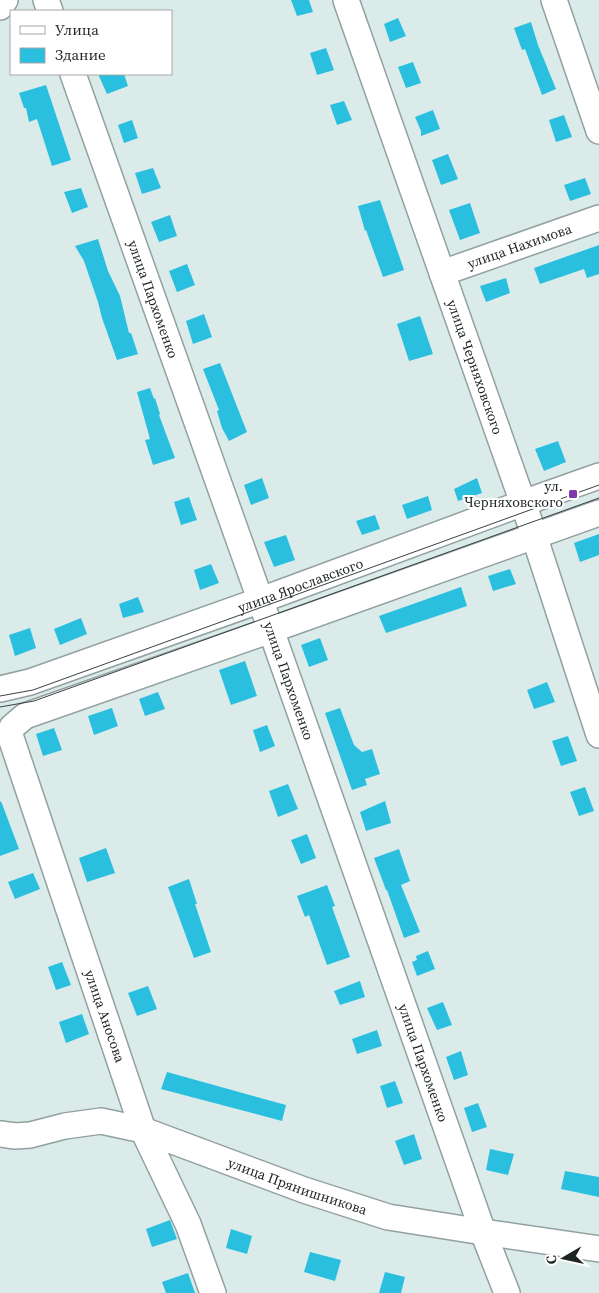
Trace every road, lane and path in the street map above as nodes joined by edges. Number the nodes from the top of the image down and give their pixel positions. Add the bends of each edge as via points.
1 (5, 0) edge
2 (346, 0) edge
3 (554, 0) edge
4 (0, 7) edge
5 (74, 75) edge
6 (599, 131) edge
7 (599, 218) edge
8 (442, 274) junction
9 (599, 476) edge
10 (522, 503) junction
11 (599, 513) edge
12 (534, 536) junction
13 (261, 600) junction
14 (271, 630) junction
15 (0, 689) edge
16 (598, 727) edge
17 (143, 1130) junction
18 (0, 1134) edge
19 (483, 1232) junction
20 (599, 1249) edge
21 (213, 1293) edge
22 (507, 1293) edge

1 - 4 street
2 - 8 street, улица Черняховского
3 - 6 street
5 - 13 street, улица Пархоменко
7 - 8 street, улица Нахимова
8 - 10 street, улица Черняховского
9 - 10 street, улица Ярославского
10 - 12 street, улица Черняховского
10 - 13 street, улица Ярославского
11 - 12 street
12 - 14 street
12 - 16 street, улица Черняховского
13 - 14 street, улица Пархоменко
13 - 15 street, улица Ярославского via 30,682
14 - 17 street, улица Аносова via 25,716 12,727 10,734
14 - 19 street, улица Пархоменко
17 - 18 street, улица Прянишникова via 100,1121 82,1122 30,1135
17 - 19 street, улица Прянишникова via 304,1190 388,1216
17 - 21 street, улица Аносова via 188,1224
19 - 20 street, улица Прянишникова
19 - 22 street, улица Пархоменко

